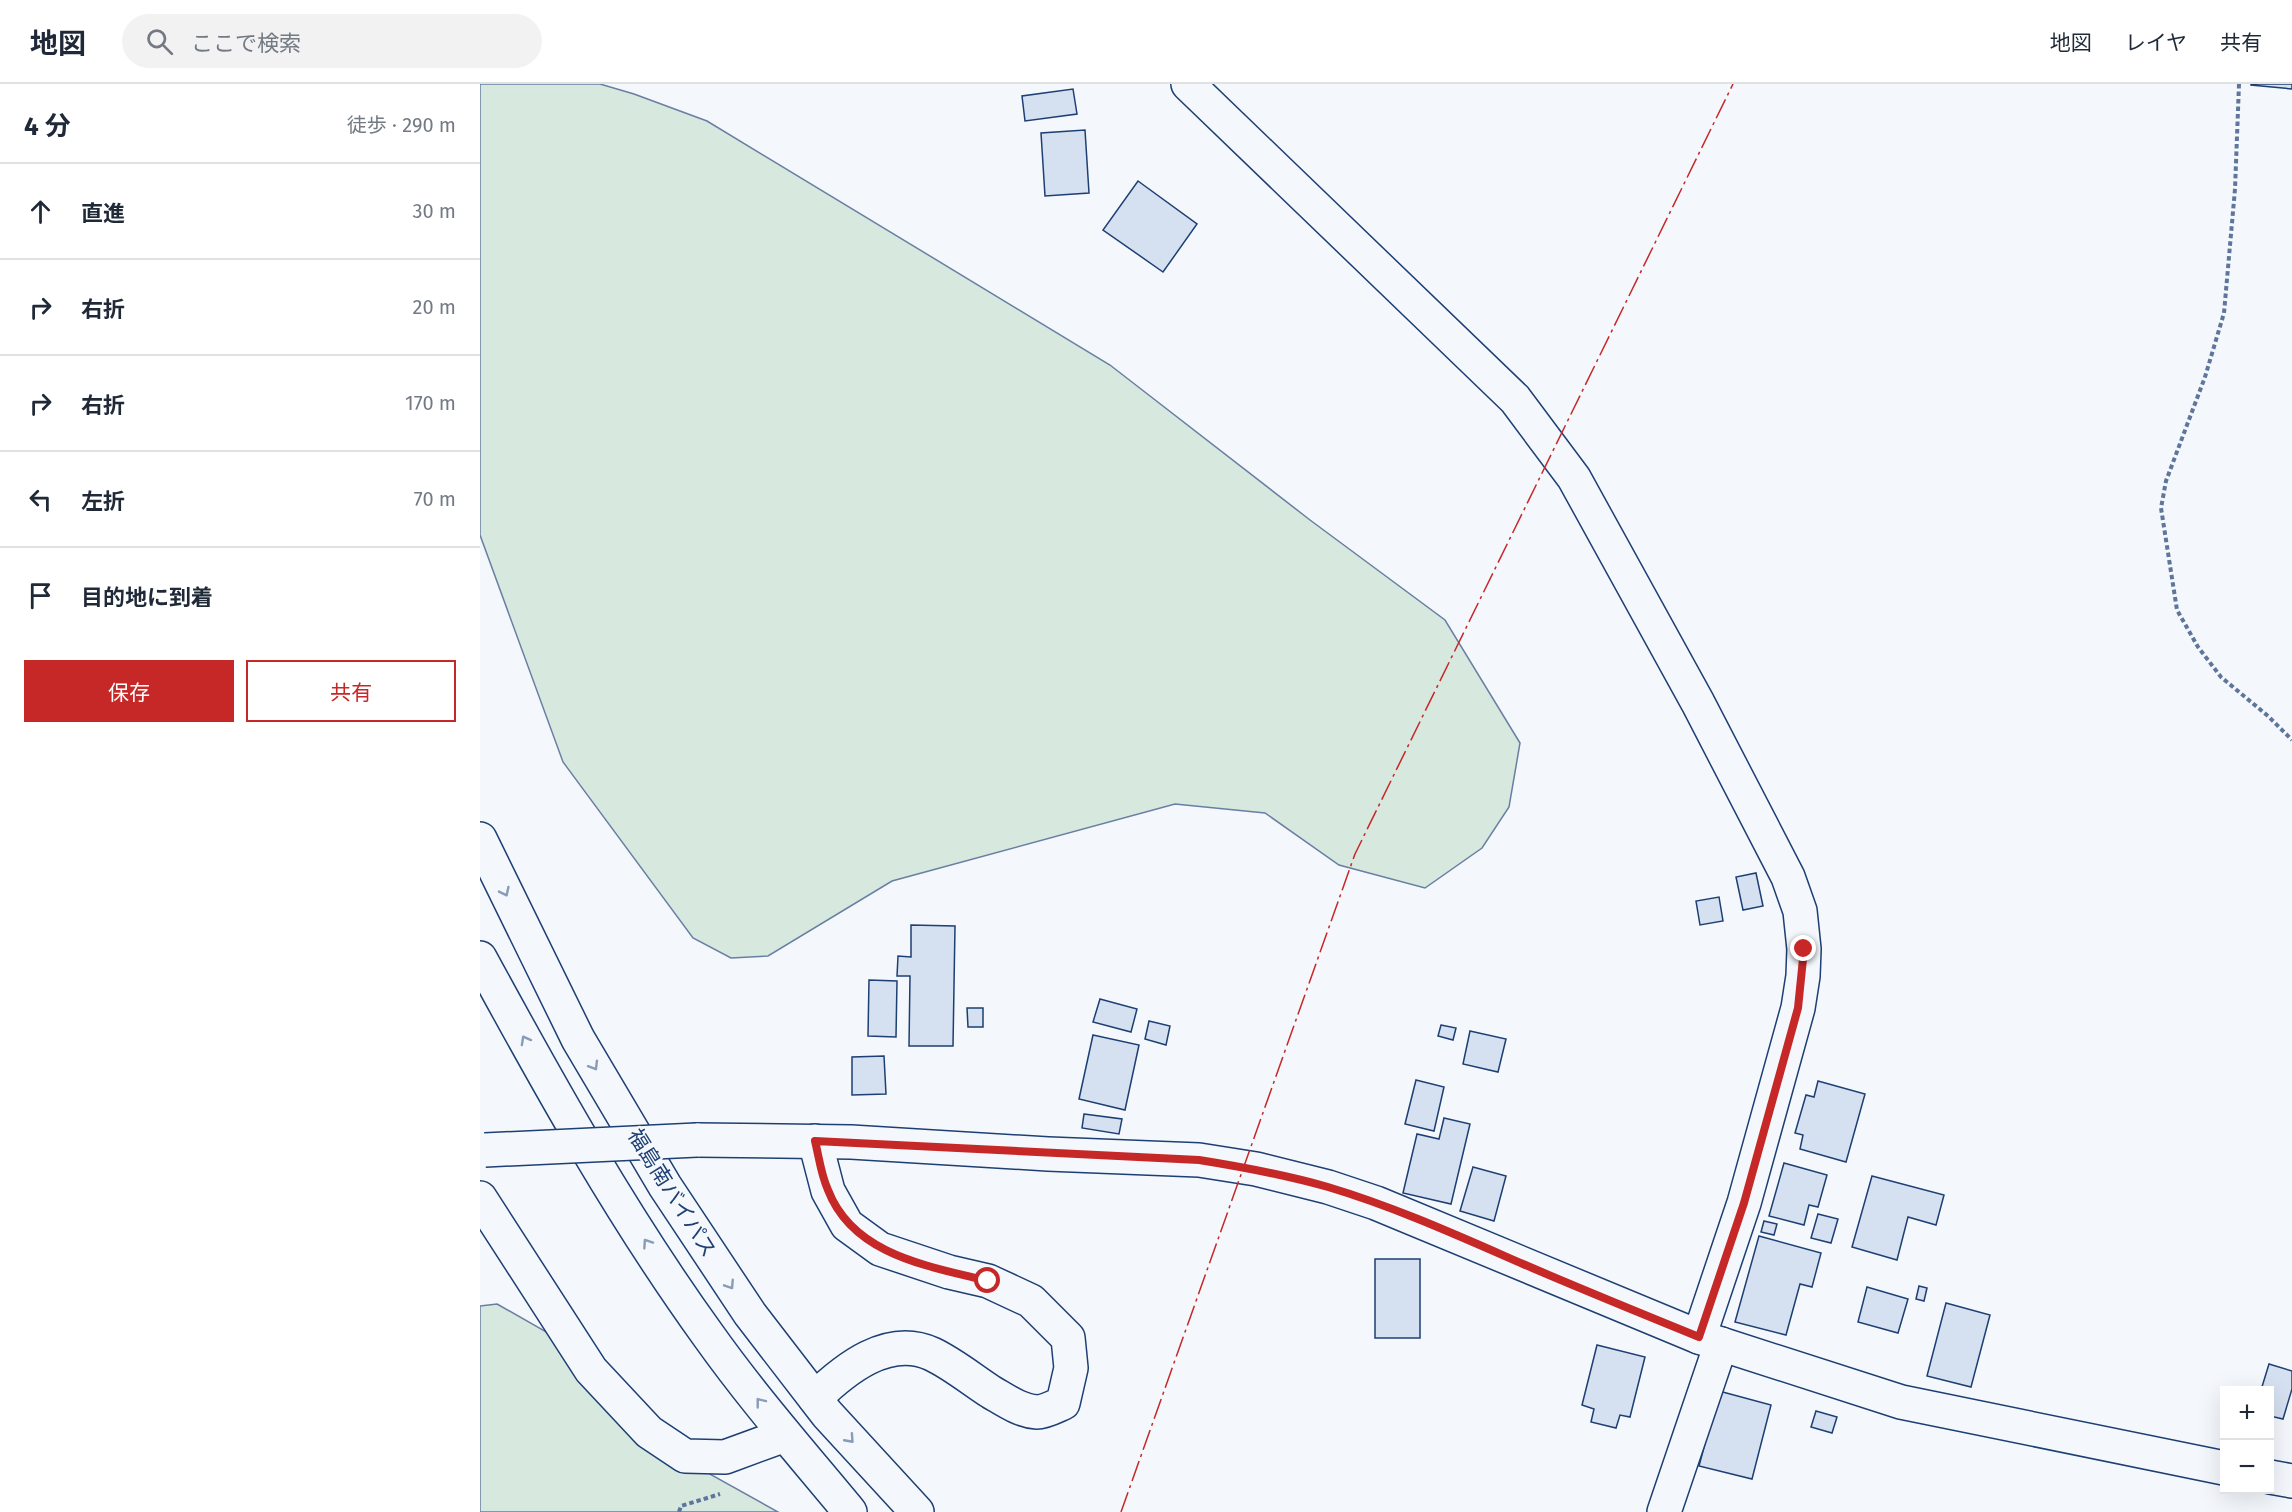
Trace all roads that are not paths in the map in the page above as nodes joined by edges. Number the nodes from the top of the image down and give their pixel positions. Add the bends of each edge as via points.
1 (1188, 84) edge
2 (480, 840) edge
3 (480, 958) edge
4 (815, 1141) junction
5 (482, 1151) edge
6 (480, 1198) edge
7 (1710, 1341) junction
8 (815, 1398) junction
9 (785, 1435) junction
10 (2220, 1467) edge
11 (2274, 1477) edge
12 (2292, 1481) edge
13 (850, 1512) edge
14 (917, 1512) edge
15 (1664, 1512) edge

1 - 7 main road via 1515,399 1528,416 1574,478 1788,877 1800,911 1804,949 1798,1008
2 -> 8 main road, 福島南バイパス via 578,1039 665,1186 750,1314
9 -> 3 main road via 708,1335 622,1207
4 - 5 main road, bridge via 697,1140
4 - 7 main road via 1199,1160 1256,1169 1376,1203
4 - 8 main road via 828,1191 847,1225 880,1249 988,1281 1031,1301 1068,1338 1071,1368 1063,1403 1038,1412 1013,1406 932,1354 913,1348 889,1350 867,1358 839,1375
6 - 9 main road via 591,1370 649,1432 685,1456 725,1457
7 - 10 main road via 1901,1402
7 - 15 main road
8 -> 14 main road, 福島南バイパス
9 - 13 main road
11 - 12 main road

